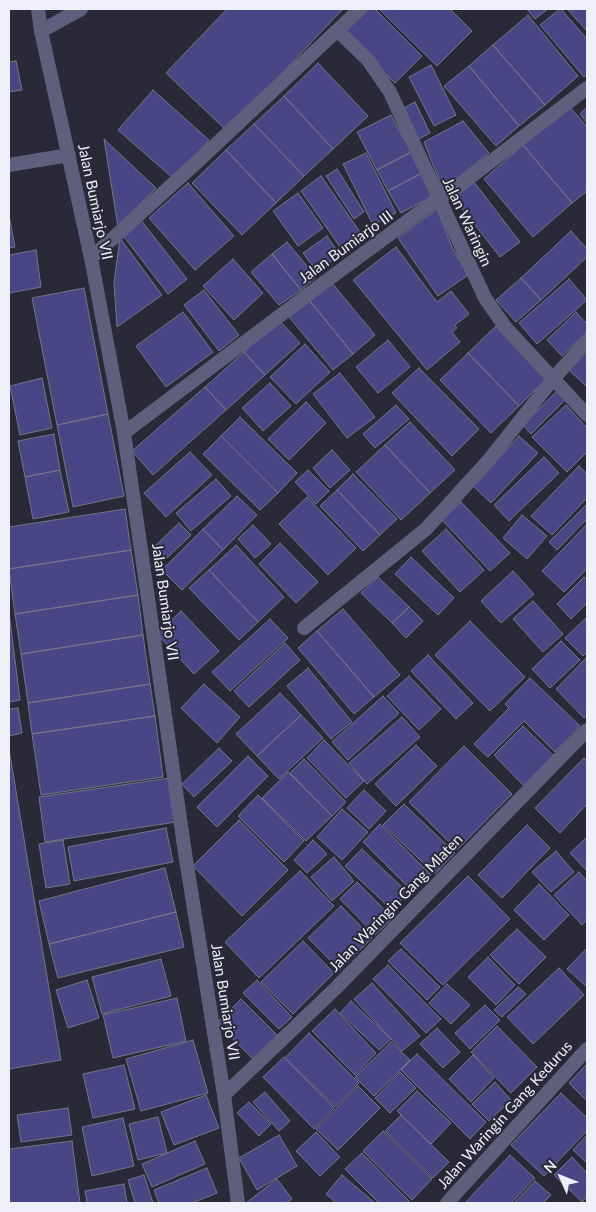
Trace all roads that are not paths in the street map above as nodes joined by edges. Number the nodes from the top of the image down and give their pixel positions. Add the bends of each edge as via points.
1 (38, 9) edge
2 (81, 9) edge
3 (360, 9) edge
4 (41, 30) junction
5 (338, 31) junction
6 (587, 88) edge
7 (69, 155) junction
8 (9, 165) edge
9 (439, 198) junction
10 (91, 258) junction
11 (587, 341) edge
12 (553, 379) junction
13 (587, 414) edge
14 (124, 433) junction
15 (304, 628) dead end
16 (587, 730) edge
17 (587, 1049) edge
18 (224, 1095) junction
19 (238, 1203) edge
20 (447, 1203) edge

1 - 4 street, Jalan Bumiarjo VII
2 - 4 street
3 - 5 street
4 - 7 street, Jalan Bumiarjo VII
5 - 9 street, Jalan Waringin via 368,60 390,92
5 - 10 street
6 - 9 street, Jalan Bumiarjo III
7 - 8 street
7 - 10 street, Jalan Bumiarjo VII
9 - 12 street, Jalan Waringin via 484,298 506,328
9 - 14 street, Jalan Bumiarjo III
10 - 14 street, Jalan Bumiarjo VII
11 - 12 street
12 - 13 street, Jalan Waringin
12 - 15 street via 488,461 426,529
14 - 18 street, Jalan Bumiarjo VII via 183,844
16 - 18 street, Jalan Waringin Gang Mlaten via 337,987
17 - 20 street, Jalan Waringin Gang Kedurus
18 - 19 street, Jalan Bumiarjo VII

